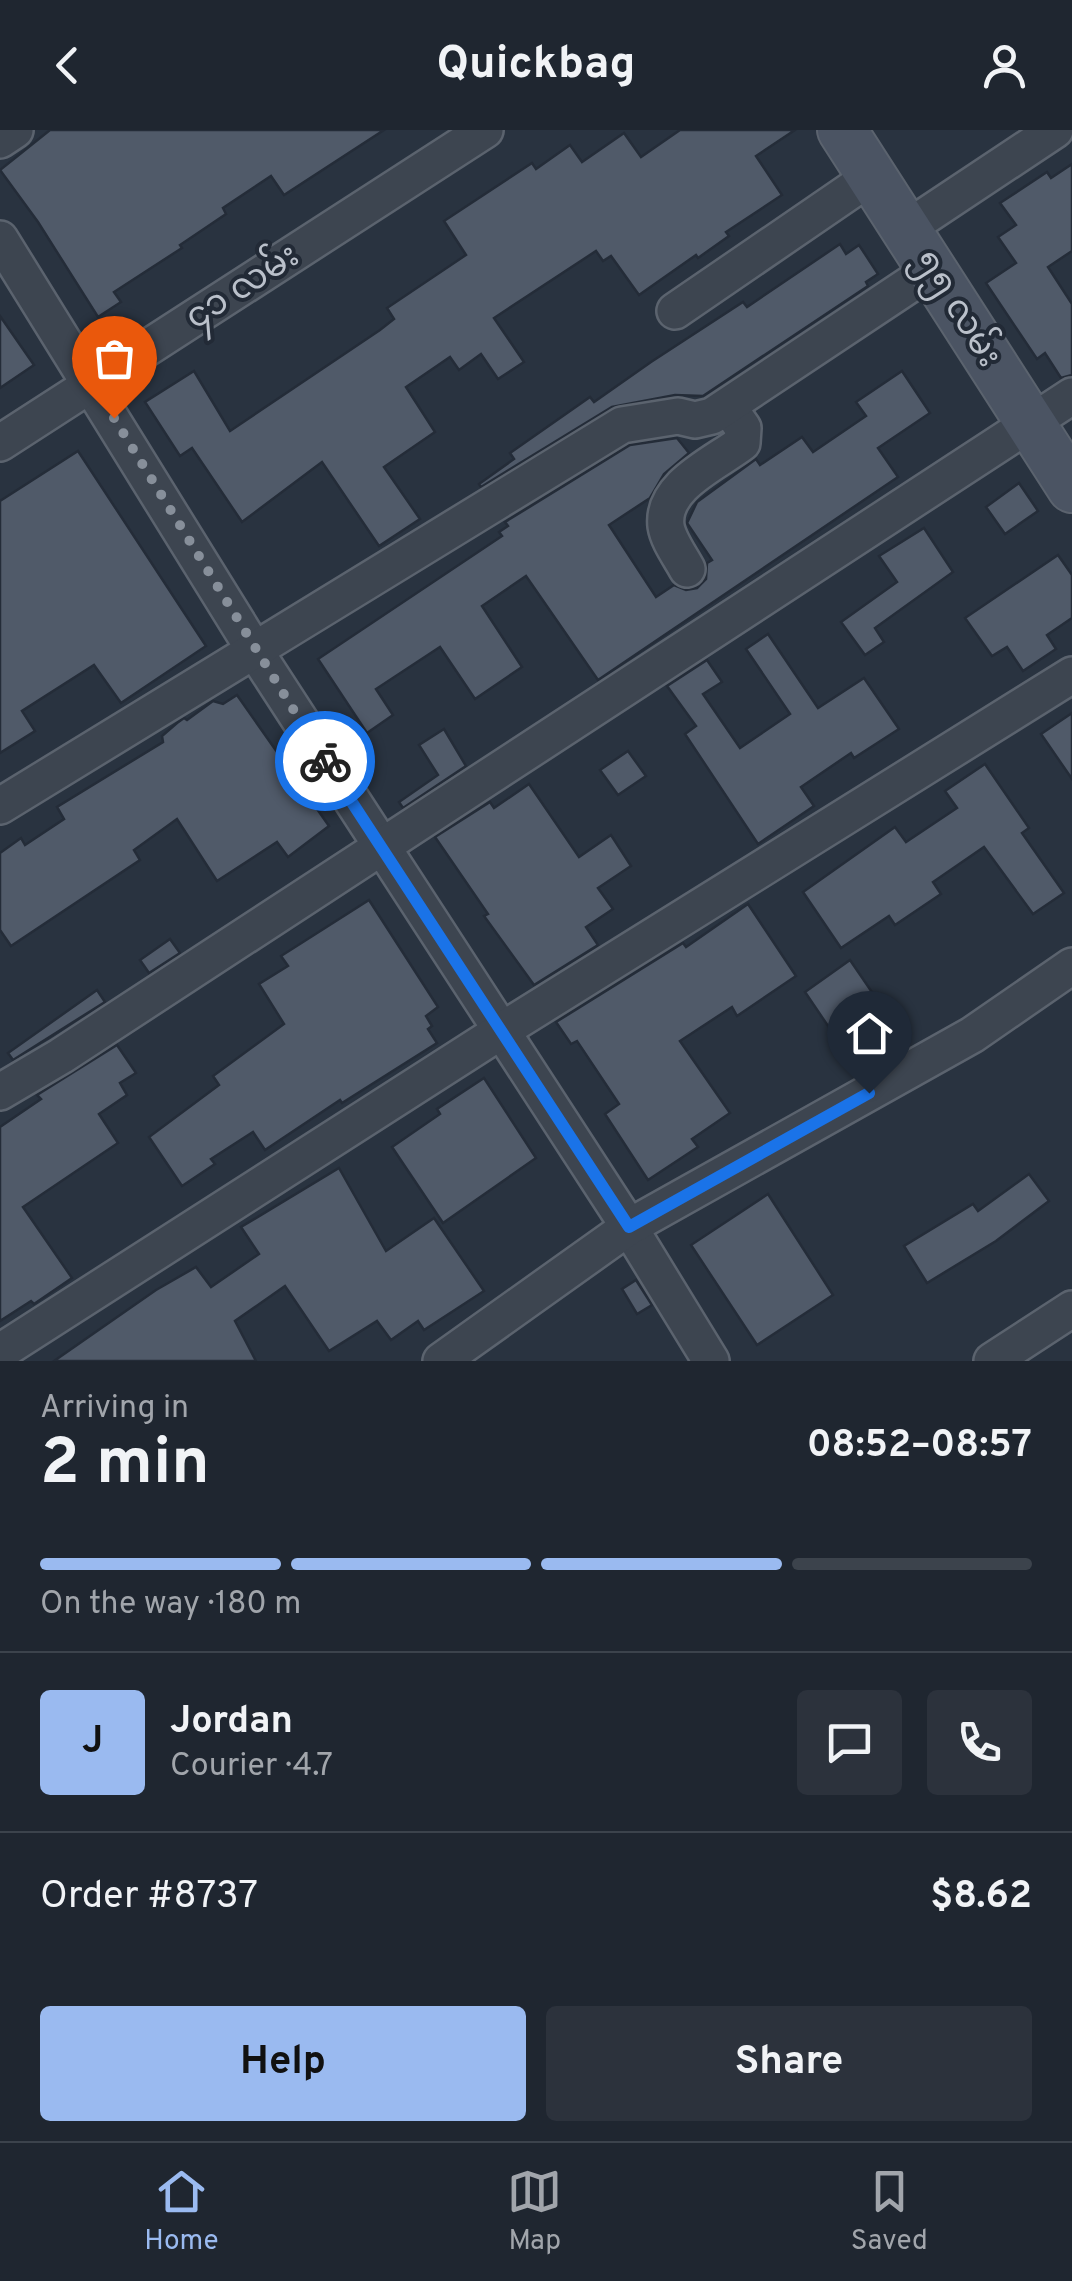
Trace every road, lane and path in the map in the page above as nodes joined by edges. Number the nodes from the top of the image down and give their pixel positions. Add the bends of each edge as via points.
1 (15, 130) edge
2 (485, 130) edge
3 (842, 130) edge
4 (1055, 130) edge
5 (0, 140) edge
6 (872, 176) junction
7 (906, 229) junction
8 (0, 239) edge
9 (933, 269) junction
10 (675, 311) dead end
11 (94, 385) junction
12 (1072, 396) edge
13 (728, 408) junction
14 (1029, 425) junction
15 (0, 442) edge
16 (1072, 488) edge
17 (687, 568) dead end
18 (255, 651) junction
19 (1072, 675) edge
20 (0, 806) edge
21 (380, 848) junction
22 (1072, 966) edge
23 (501, 1031) junction
24 (0, 1092) edge
25 (629, 1227) junction
26 (1072, 1309) edge
27 (0, 1352) edge
28 (441, 1361) edge
29 (711, 1361) edge
30 (992, 1361) edge

1 - 5 street
2 - 11 street, ၄၁ လမ်း
3 - 6 main road, ၅၅ လမ်း
4 - 7 street
6 - 7 main road, ၅၅ လမ်း
6 - 10 street
7 - 9 main road, ၅၅ လမ်း
8 - 11 street
9 - 13 street
9 - 14 main road, ၅၅ လမ်း
11 - 15 street, ၄၁ လမ်း
11 - 18 street
12 - 14 street
13 - 17 street via 743,428 742,443 680,486 666,516 666,530
13 - 18 street via 695,420 678,416 622,425
14 - 16 main road, ၅၅ လမ်း
14 - 21 street
18 - 20 street
18 - 21 street
19 - 23 street
21 - 23 street
21 - 24 street
22 - 25 street via 972,1035
23 - 25 street
23 - 27 street
25 - 28 street
25 - 29 street
26 - 30 street

